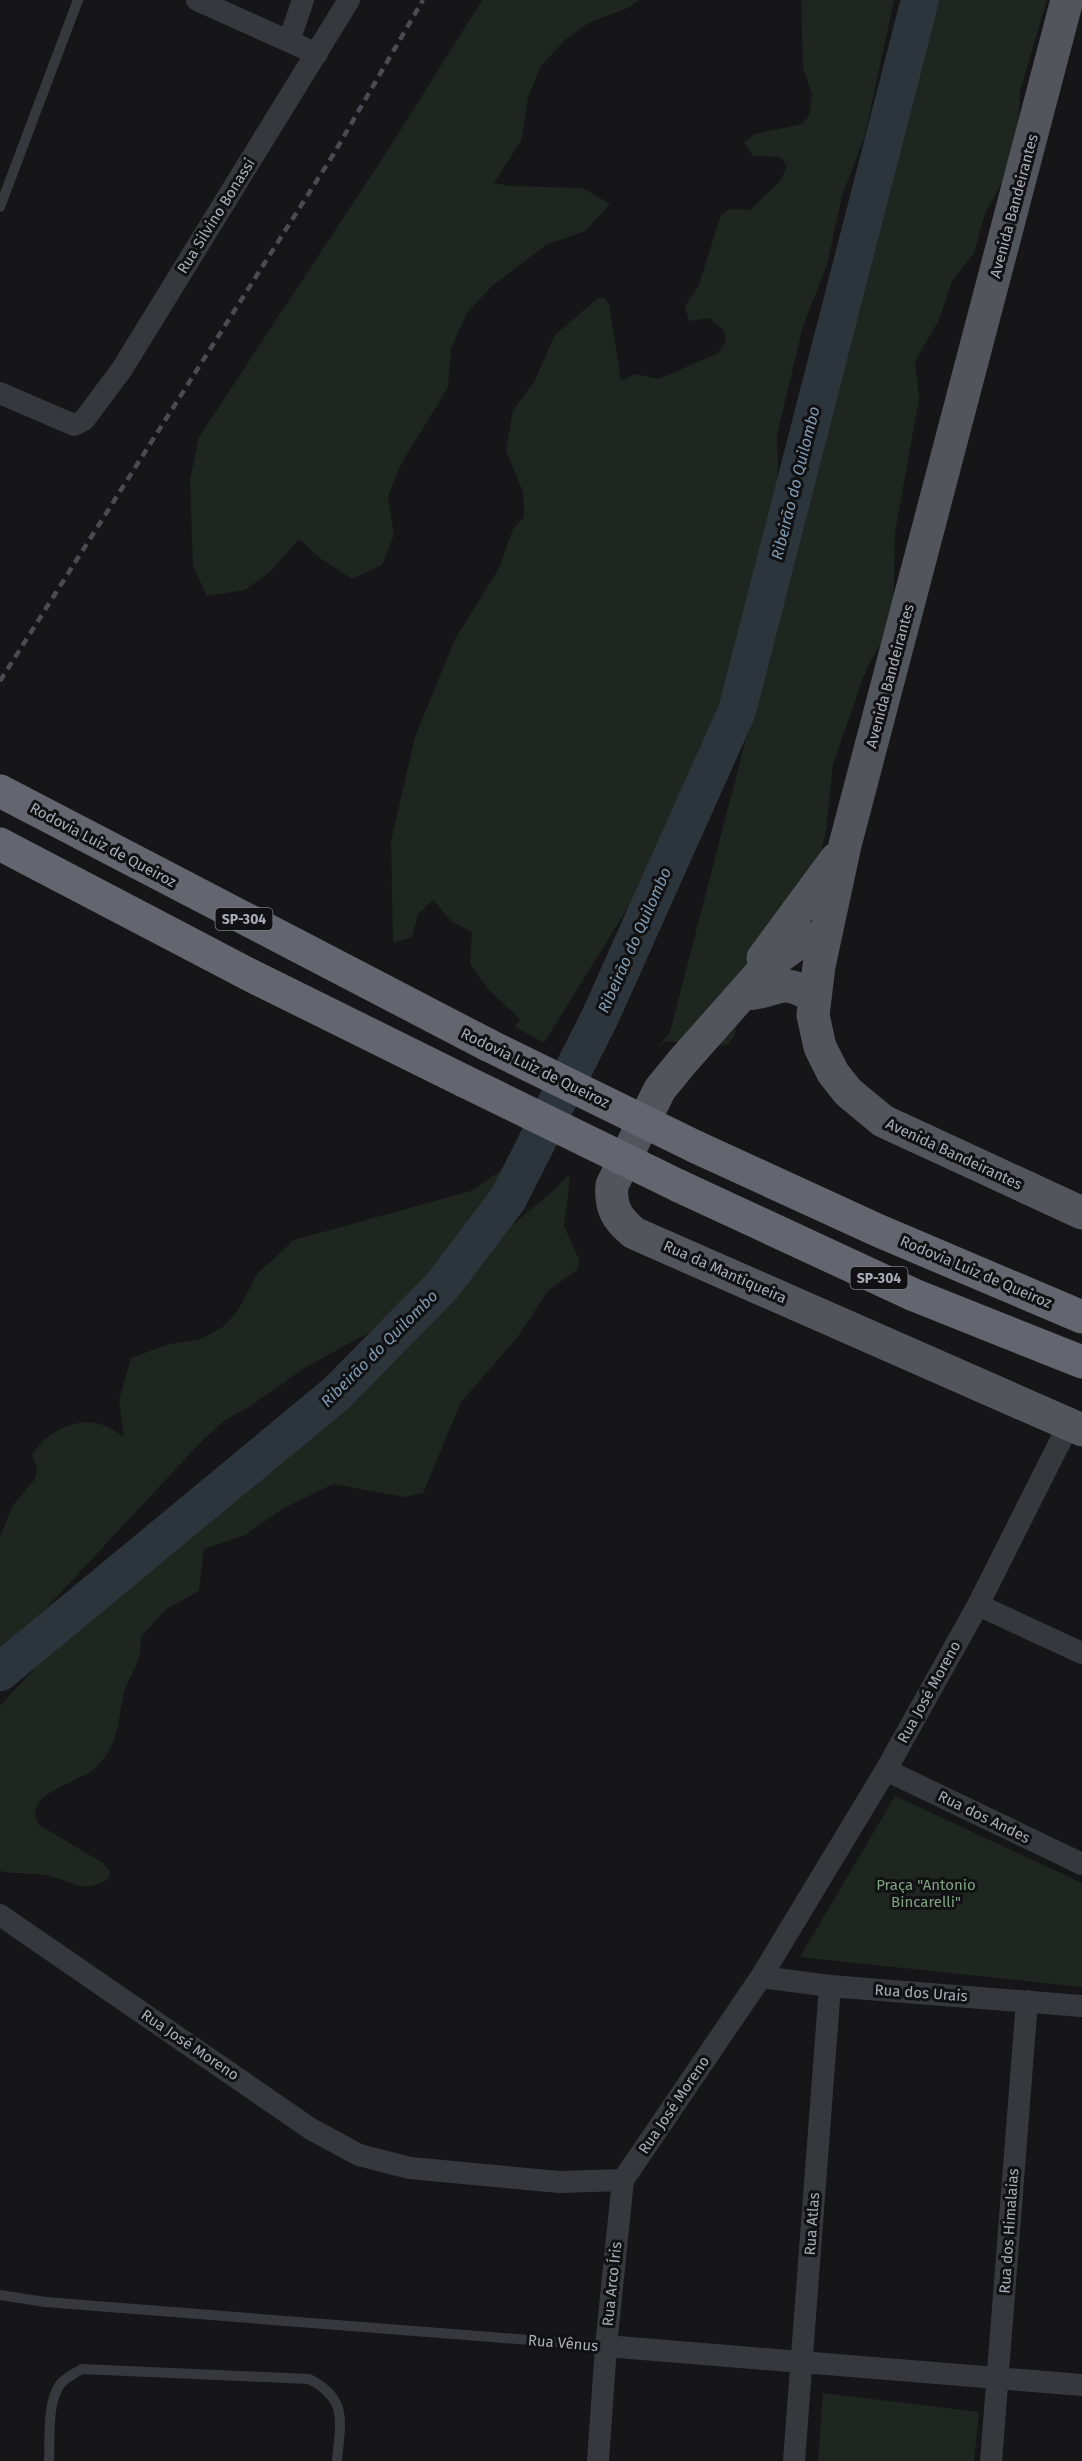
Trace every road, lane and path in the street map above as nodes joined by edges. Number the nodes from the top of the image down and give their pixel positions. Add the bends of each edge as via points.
1 (78, 0) edge
2 (197, 0) edge
3 (303, 0) edge
4 (349, 0) edge
5 (1067, 0) edge
6 (289, 40) junction
7 (317, 54) junction
8 (0, 207) edge
9 (0, 393) edge
10 (0, 791) edge
11 (0, 844) edge
12 (845, 845) junction
13 (823, 944) junction
14 (746, 993) junction
15 (815, 998) junction
16 (1082, 1214) edge
17 (905, 1241) junction
18 (1082, 1303) edge
19 (1082, 1317) edge
20 (1082, 1362) edge
21 (1075, 1427) edge
22 (978, 1605) junction
23 (1082, 1653) edge
24 (886, 1770) junction
25 (1082, 1864) edge
26 (0, 1915) edge
27 (761, 1977) junction
28 (830, 1986) junction
29 (1027, 2001) junction
30 (1082, 2006) edge
31 (623, 2180) junction
32 (0, 2295) edge
33 (606, 2346) junction
34 (802, 2362) junction
35 (998, 2377) junction
36 (1082, 2385) edge
37 (49, 2461) edge
38 (337, 2461) edge
39 (598, 2461) edge
40 (794, 2461) edge
41 (991, 2461) edge

1 - 8 lane
2 - 6 street
3 - 6 street
4 - 7 street, Rua Silvino Bonassi
5 - 12 main road, Avenida Bandeirantes
6 - 7 street
7 - 9 street, Rua Silvino Bonassi via 122,369 84,420 74,425
10 - 17 highway, Rodovia Luiz de Queiroz / SP-304, bridge via 488,1045 696,1147
11 - 20 highway, SP-304, bridge via 248,974 679,1186 914,1295
12 - 13 main road, Avenida Bandeirantes
12 - 14 main road via 749,976
13 - 14 main road, Rua da Mantiqueira via 805,941 785,952 768,965
13 - 15 main road, Avenida Bandeirantes
14 - 15 main road via 786,984
14 - 21 main road, Rua da Mantiqueira via 660,1089 612,1185 611,1202 619,1220 634,1233
15 - 16 main road, Avenida Bandeirantes via 813,1015 820,1047 832,1073 877,1116
17 - 18 highway
17 - 19 highway, Rodovia Luiz de Queiroz / SP-304
21 - 22 street, Rua José Moreno
22 - 23 street
22 - 24 street, Rua José Moreno
24 - 25 street, Rua dos Andes
24 - 27 street, Rua José Moreno
26 - 31 street, Rua José Moreno via 311,2128 359,2155 410,2168 559,2182
27 - 28 street, Rua dos Urais
27 - 31 street, Rua José Moreno
28 - 29 street, Rua dos Urais
28 - 34 street, Rua Atlas
29 - 30 street, Rua dos Urais
29 - 35 street, Rua dos Himalaias
31 - 33 street, Rua Arco Íris
32 - 33 lane, Rua Vênus via 45,2302
33 - 34 street, Rua Vênus
33 - 39 street, Rua Arco Íris
34 - 35 street, Rua Vênus
34 - 40 street, Rua Atlas
35 - 36 street, Rua Vênus
35 - 41 street, Rua dos Himalaias
37 - 38 lane via 58,2387 82,2369 309,2379 325,2387 341,2410

